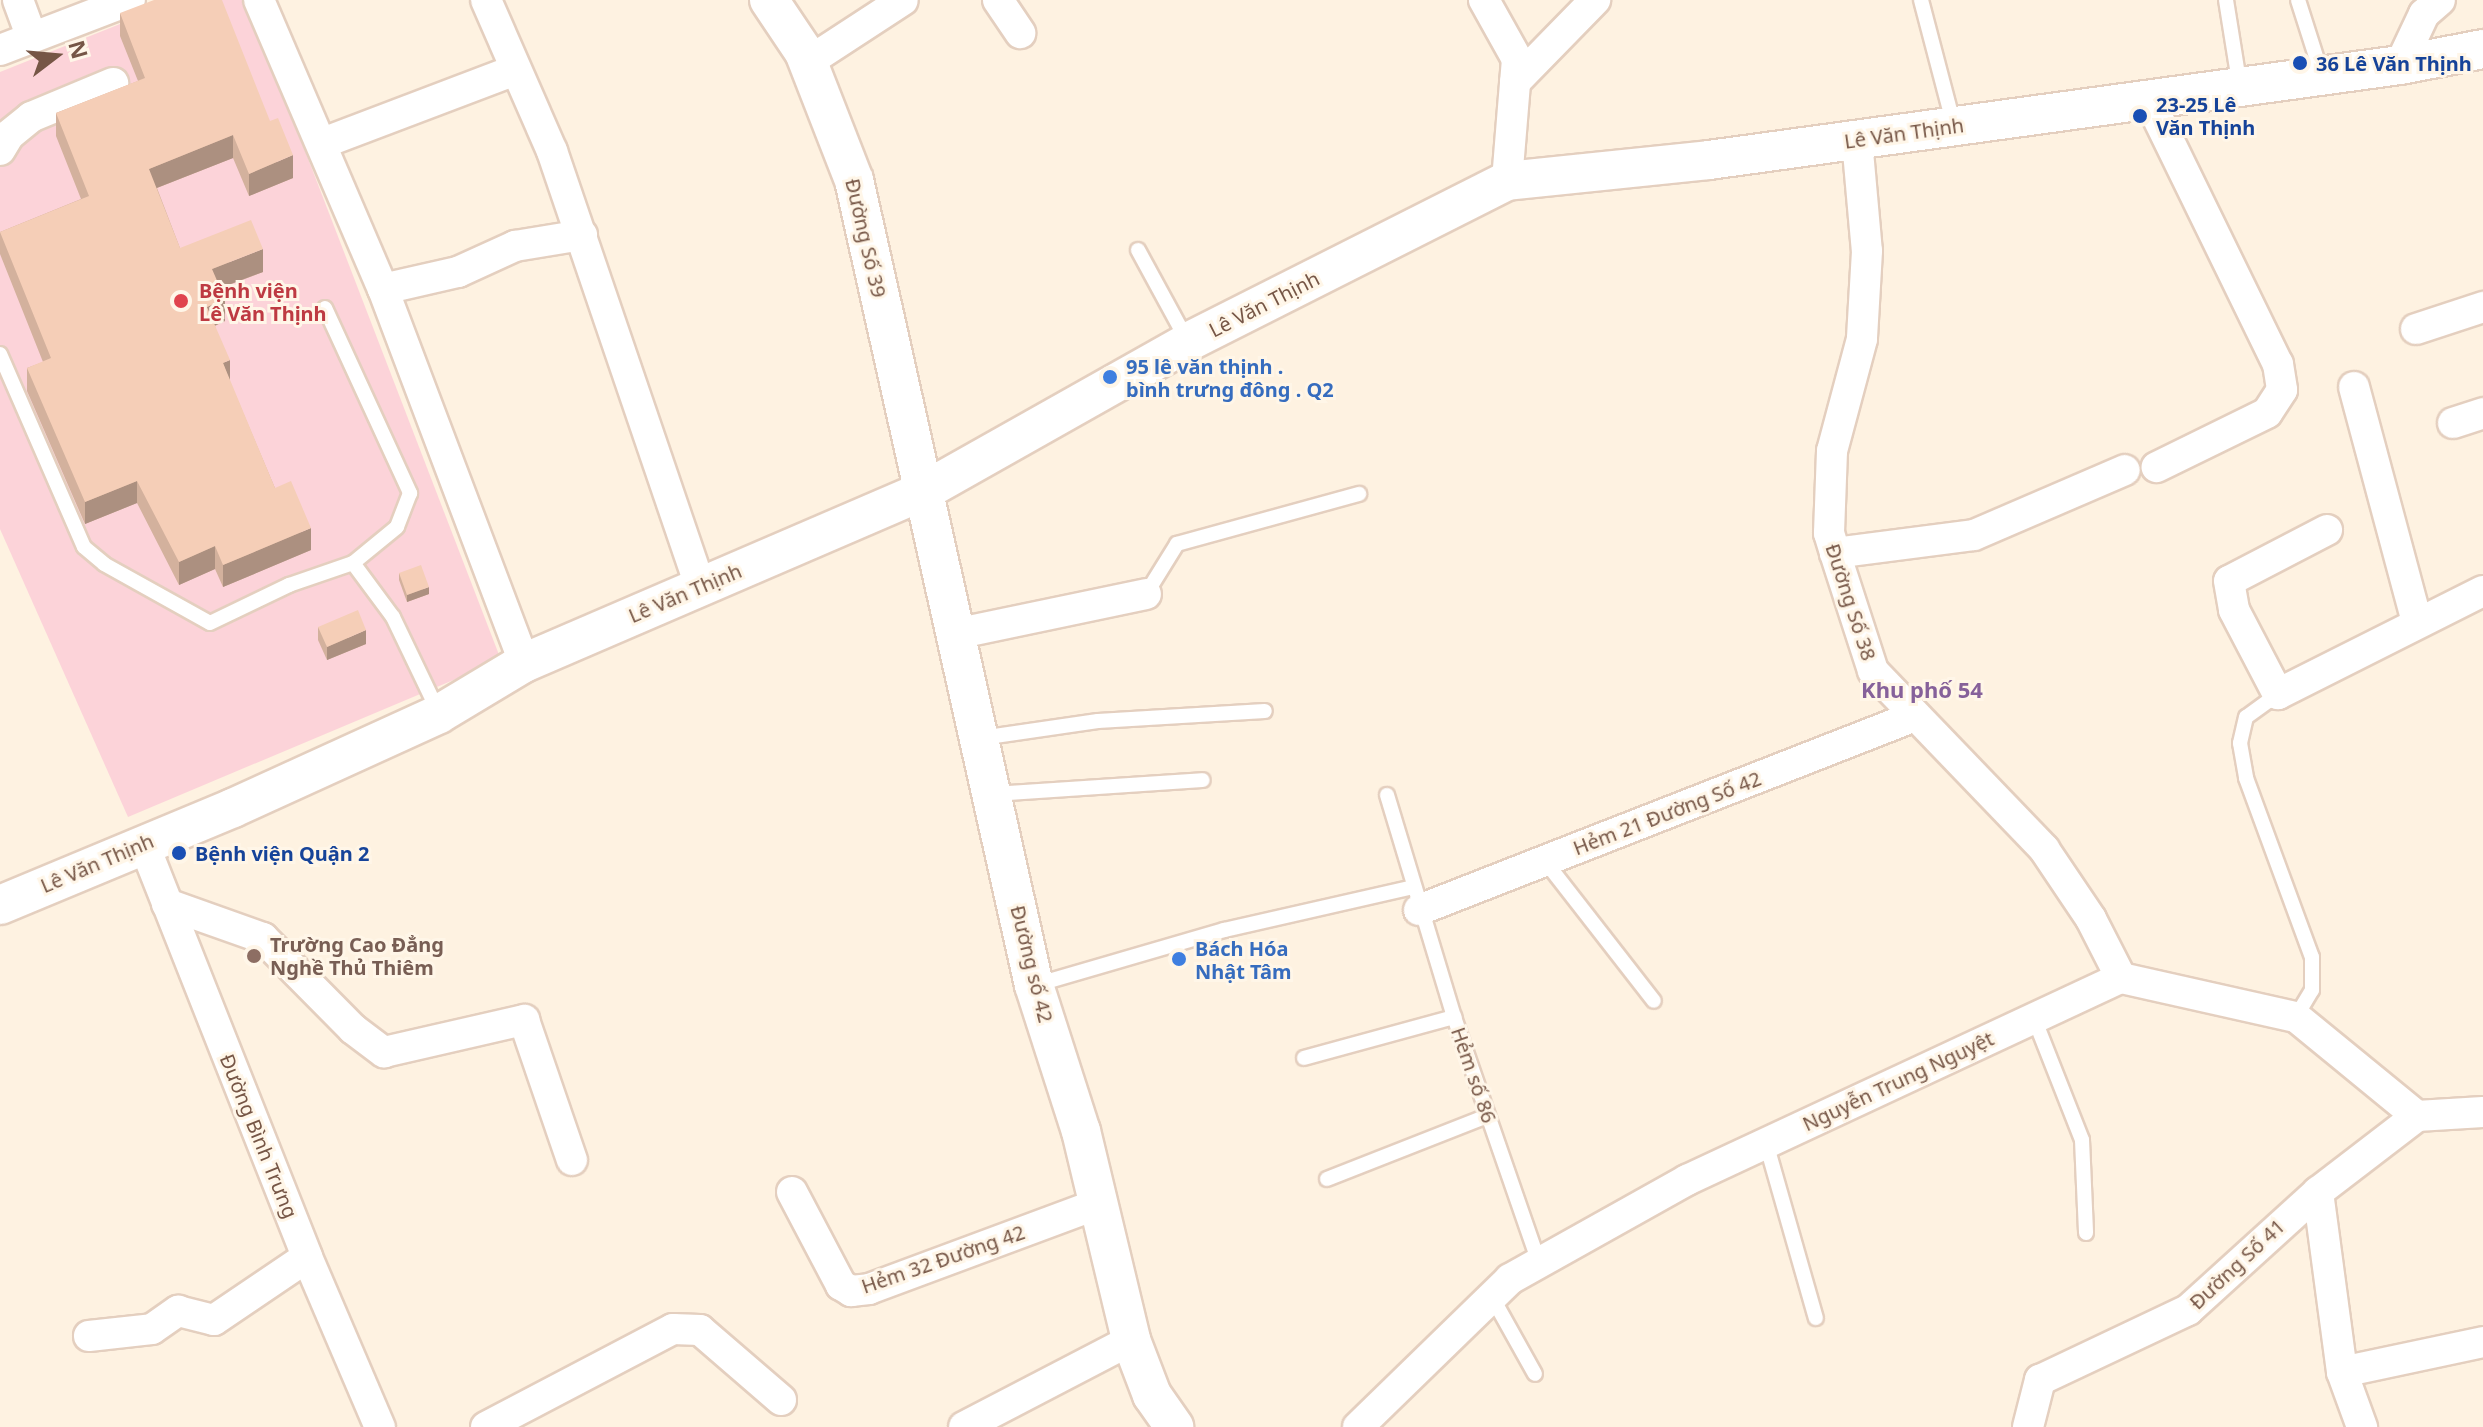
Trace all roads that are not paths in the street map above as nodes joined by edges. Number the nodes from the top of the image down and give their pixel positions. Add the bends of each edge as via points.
1 (18, 0) edge
2 (130, 0) edge
3 (259, 0) edge
4 (486, 0) edge
5 (769, 0) edge
6 (903, 0) edge
7 (998, 0) edge
8 (1484, 0) edge
9 (1595, 0) edge
10 (1921, 0) edge
11 (2226, 0) edge
12 (2298, 0) edge
13 (2440, 0) edge
14 (1020, 33) dead end
15 (32, 38) junction
16 (2483, 49) edge
17 (0, 50) edge
18 (808, 62) junction
19 (2400, 65) junction
20 (515, 70) junction
21 (2322, 76) junction
22 (1515, 82) junction
23 (113, 83) dead end
24 (2240, 87) junction
25 (2149, 100) junction
26 (1954, 126) junction
27 (1857, 140) junction
28 (323, 143) junction
29 (0, 150) edge
30 (1507, 181) junction
31 (582, 235) junction
32 (1138, 250) dead end
33 (383, 289) junction
34 (2483, 307) edge
35 (325, 308) dead end
36 (2416, 329) dead end
37 (1188, 342) junction
38 (0, 354) edge
39 (2354, 387) dead end
40 (2483, 413) edge
41 (2453, 423) dead end
42 (2157, 467) dead end
43 (2125, 470) dead end
44 (924, 491) junction
45 (1359, 494) dead end
46 (2327, 530) dead end
47 (1835, 553) junction
48 (353, 563) junction
49 (700, 586) junction
50 (2483, 591) edge
51 (1146, 594) joint
52 (2417, 622) junction
53 (955, 634) junction
54 (524, 663) junction
55 (2278, 694) junction
56 (1265, 711) dead end
57 (439, 714) junction
58 (1915, 716) junction
59 (981, 738) junction
60 (1203, 780) dead end
61 (993, 794) junction
62 (1387, 795) dead end
63 (143, 842) junction
64 (1545, 861) junction
65 (1416, 898) junction
66 (167, 904) junction
67 (0, 905) edge
68 (2121, 978) junction
69 (1034, 985) junction
70 (1654, 1001) dead end
71 (1454, 1017) junction
72 (2296, 1017) junction
73 (2034, 1018) junction
74 (1304, 1058) dead end
75 (2483, 1112) edge
76 (1487, 1116) junction
77 (2417, 1116) junction
78 (1766, 1143) junction
79 (572, 1160) dead end
80 (1327, 1179) dead end
81 (792, 1192) dead end
82 (2318, 1192) junction
83 (1098, 1204) junction
84 (2086, 1233) dead end
85 (307, 1257) junction
86 (1539, 1263) junction
87 (1492, 1297) junction
88 (1816, 1318) dead end
89 (89, 1336) dead end
90 (1131, 1340) junction
91 (2483, 1342) edge
92 (2342, 1372) junction
93 (1535, 1374) dead end
94 (781, 1400) dead end
95 (380, 1427) edge
96 (486, 1427) edge
97 (964, 1427) edge
98 (1174, 1427) edge
99 (1358, 1427) edge
100 (2028, 1427) edge
101 (2362, 1427) edge

1 - 15 street
2 - 15 street
3 - 28 street
4 - 20 street
5 - 18 street, Đường Số 39
6 - 18 street
7 - 14 street
8 - 22 street via 1517,59
9 - 22 street
10 - 26 lane
11 - 24 lane
12 - 21 lane
13 - 19 street via 2424,14
15 - 17 street
16 - 19 street, Lê Văn Thịnh
18 - 44 street, Đường Số 39 via 854,180
19 - 21 street, Lê Văn Thịnh
20 - 28 street
20 - 31 street
21 - 24 street, Lê Văn Thịnh
22 - 30 street
23 - 29 street via 31,117
24 - 25 street, Lê Văn Thịnh
25 - 26 street, Lê Văn Thịnh
25 - 42 street via 2278,364 2282,390 2267,413
26 - 27 street, Lê Văn Thịnh
27 - 30 street, Lê Văn Thịnh
27 - 47 street, Đường Số 38 via 1867,251 1862,339 1832,451 1829,533
28 - 33 street
30 - 37 street, Lê Văn Thịnh
31 - 33 street via 515,246 458,272
31 - 49 street
32 - 37 lane
33 - 54 street
34 - 36 street
35 - 48 lane via 410,493 397,527
37 - 44 street, Lê Văn Thịnh
38 - 48 lane via 84,547 104,564 210,623 289,585
39 - 52 street
40 - 41 street
43 - 47 street via 1974,535
44 - 49 street, Lê Văn Thịnh
44 - 53 street, Đường số 42
45 - 51 lane via 1177,544
46 - 55 street via 2229,581 2234,610
47 - 58 street, Đường Số 38 via 1873,671
48 - 57 lane via 393,617
49 - 54 street, Lê Văn Thịnh
50 - 52 street
51 - 53 street
52 - 55 street
53 - 59 street, Đường số 42
54 - 57 street, Lê Văn Thịnh
55 - 72 lane via 2246,717 2240,743 2246,778 2312,957 2312,990
56 - 59 lane via 1098,721
57 - 63 street, Lê Văn Thịnh via 233,808
58 - 64 street, Hẻm 21 Đường Số 42
58 - 68 street, Đường Số 38 via 2044,849 2091,919
59 - 61 street, Đường số 42
60 - 61 lane
61 - 69 street, Đường số 42
62 - 65 lane, Hẻm số 86
63 - 66 street, Đường Bình Trưng
63 - 67 street, Lê Văn Thịnh
64 - 65 street, Hẻm 21 Đường Số 42
64 - 70 lane
65 - 69 lane, Hẻm 21 Đường Số 42 via 1224,930
65 - 71 lane, Hẻm số 86
66 - 79 street via 263,938 353,1029 384,1052 524,1020
66 - 85 street, Đường Bình Trưng
68 - 72 street
68 - 73 street, Nguyễn Trung Nguyệt
69 - 83 street, Đường số 42 via 1081,1131
71 - 74 lane
71 - 76 lane, Hẻm số 86
72 - 77 street
73 - 78 street, Nguyễn Trung Nguyệt
73 - 84 lane via 2082,1140
75 - 77 street
76 - 80 lane
76 - 86 lane, Hẻm số 86
77 - 82 street, Đường Số 41
78 - 86 street, Nguyễn Trung Nguyệt via 1687,1180
78 - 88 lane
81 - 83 street, Hẻm 32 Đường 42 via 841,1285 851,1291 869,1289
82 - 92 street
82 - 100 street, Đường Số 41 via 2188,1310 2040,1380
83 - 90 street, Đường số 42
85 - 89 street via 214,1320 178,1311 152,1329
85 - 95 street, Đường Bình Trưng
86 - 87 street, Nguyễn Trung Nguyệt
87 - 93 lane
87 - 99 street, Nguyễn Trung Nguyệt
90 - 97 street
90 - 98 street, Đường số 42 via 1152,1395
91 - 92 street
92 - 101 street
94 - 96 street via 700,1330 673,1329

